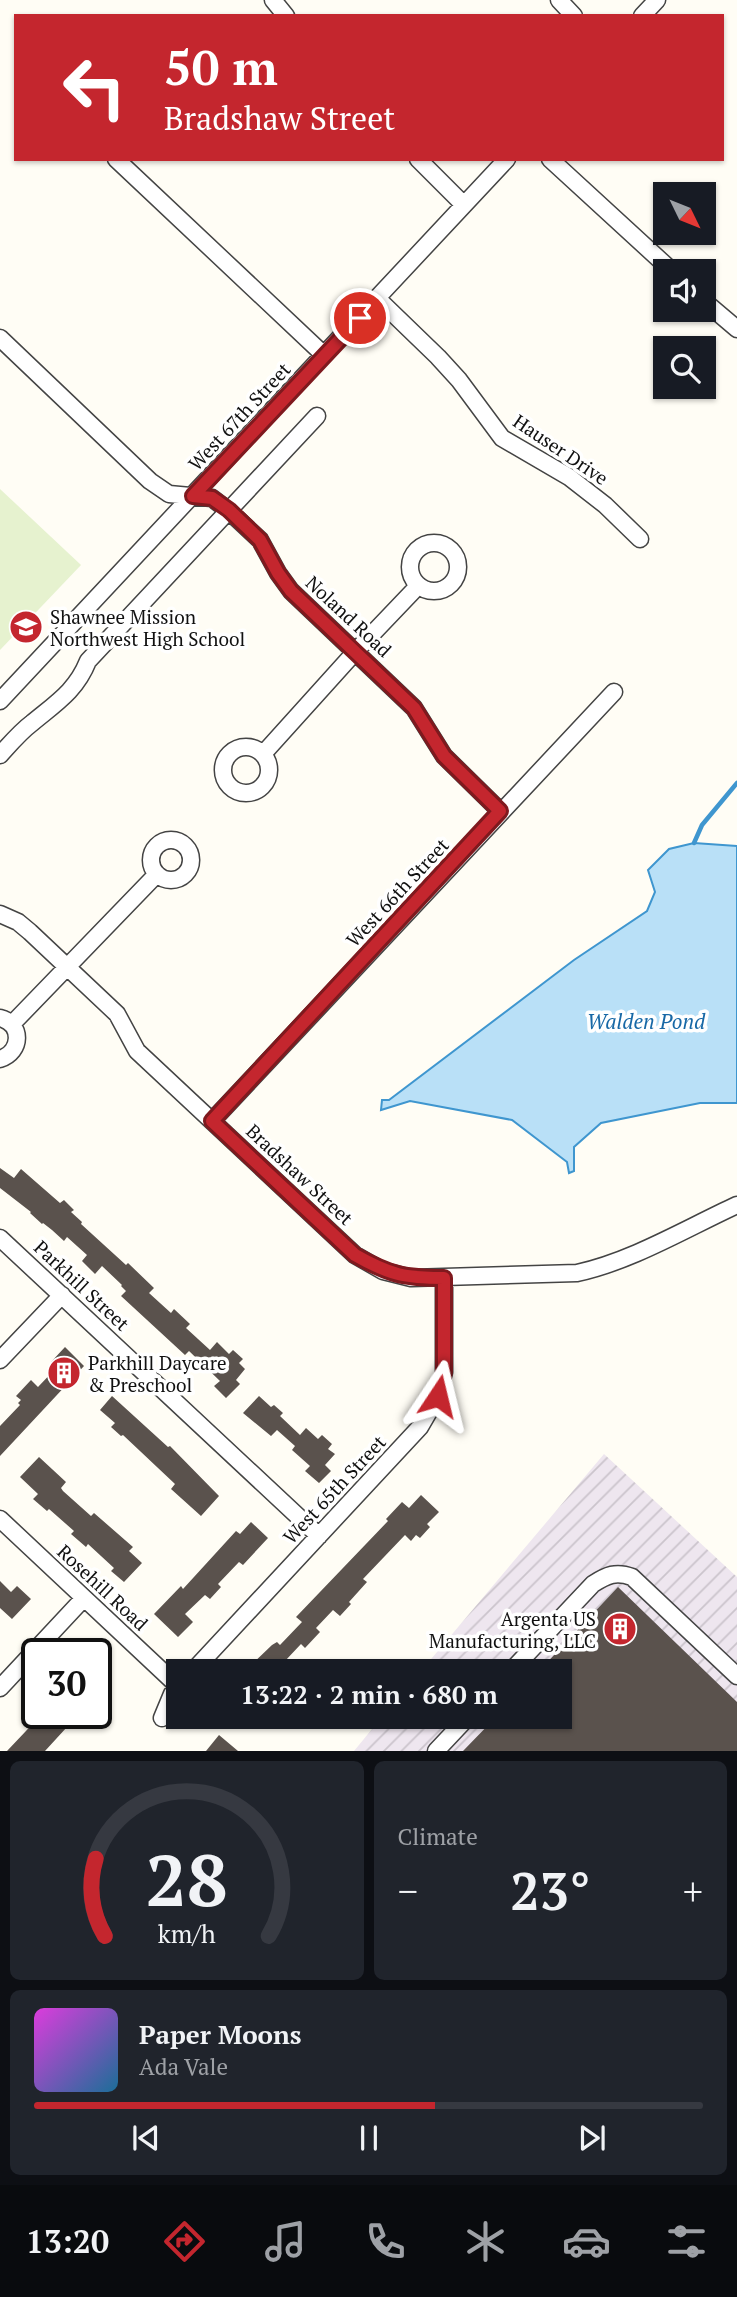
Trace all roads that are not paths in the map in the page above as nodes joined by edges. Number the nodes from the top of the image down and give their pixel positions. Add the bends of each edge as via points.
1 (273, 0) edge
2 (558, 0) edge
3 (657, 0) edge
4 (284, 14) edge
5 (572, 14) edge
6 (644, 14) edge
7 (118, 161) edge
8 (420, 161) edge
9 (505, 161) edge
10 (552, 161) edge
11 (464, 205) junction
12 (659, 259) edge
13 (378, 299) junction
14 (716, 311) edge
15 (737, 329) edge
16 (0, 338) edge
17 (324, 355) junction
18 (317, 416) dead end
19 (193, 496) junction
20 (229, 510) junction
21 (640, 539) dead end
22 (418, 586) dead end
23 (355, 652) junction
24 (614, 692) dead end
25 (0, 701) edge
26 (263, 754) dead end
27 (0, 755) edge
28 (500, 811) junction
29 (157, 874) dead end
30 (0, 914) edge
31 (66, 966) junction
32 (6, 1021) edge
33 (0, 1059) edge
34 (212, 1121) junction
35 (737, 1205) edge
36 (0, 1238) edge
37 (444, 1278) junction
38 (62, 1294) junction
39 (0, 1360) edge
40 (0, 1519) edge
41 (319, 1536) junction
42 (84, 1598) junction
43 (204, 1659) edge
44 (522, 1659) edge
45 (166, 1675) edge
46 (737, 1676) edge
47 (0, 1688) edge
48 (166, 1708) edge
49 (162, 1718) dead end
50 (457, 1729) edge
51 (436, 1751) edge

1 - 4 street
2 - 5 street
3 - 6 street
7 - 17 street
8 - 11 street
9 - 11 street, West 67th Street
10 - 12 street
11 - 13 street, West 67th Street
13 - 17 street, West 67th Street
13 - 21 street, Hauser Drive via 452,372 502,438 569,477
14 - 15 street
16 - 19 street, Noland Road via 150,481 169,494
17 - 19 street, West 67th Street
18 - 20 street
19 - 20 street, Noland Road via 212,498
19 - 25 street, West 67th Street
20 - 23 street, Noland Road via 260,540 291,591
20 - 27 street via 88,661 81,677 51,710
22 - 23 street
23 - 26 street
23 - 28 street, Noland Road via 414,708 444,756
24 - 28 street, West 66th Street
28 - 34 street, West 66th Street
29 - 31 street
30 - 31 street, Bradshaw Street via 18,922
31 - 32 street
31 - 34 street, Bradshaw Street via 117,1014 137,1051
32 - 33 street via 16,1029 18,1042 11,1054
34 - 37 street, Bradshaw Street via 355,1255 383,1271 411,1278
35 - 37 street via 596,1269
36 - 38 street, Parkhill Street
37 - 41 street, West 65th Street via 444,1372 438,1396 420,1427
38 - 39 street
38 - 41 street, Parkhill Street
40 - 42 street, Rosehill Road
41 - 43 street, West 65th Street
42 - 45 street, Rosehill Road
42 - 47 street
44 - 46 street via 593,1584 620,1572 632,1577
48 - 49 street
50 - 51 street

